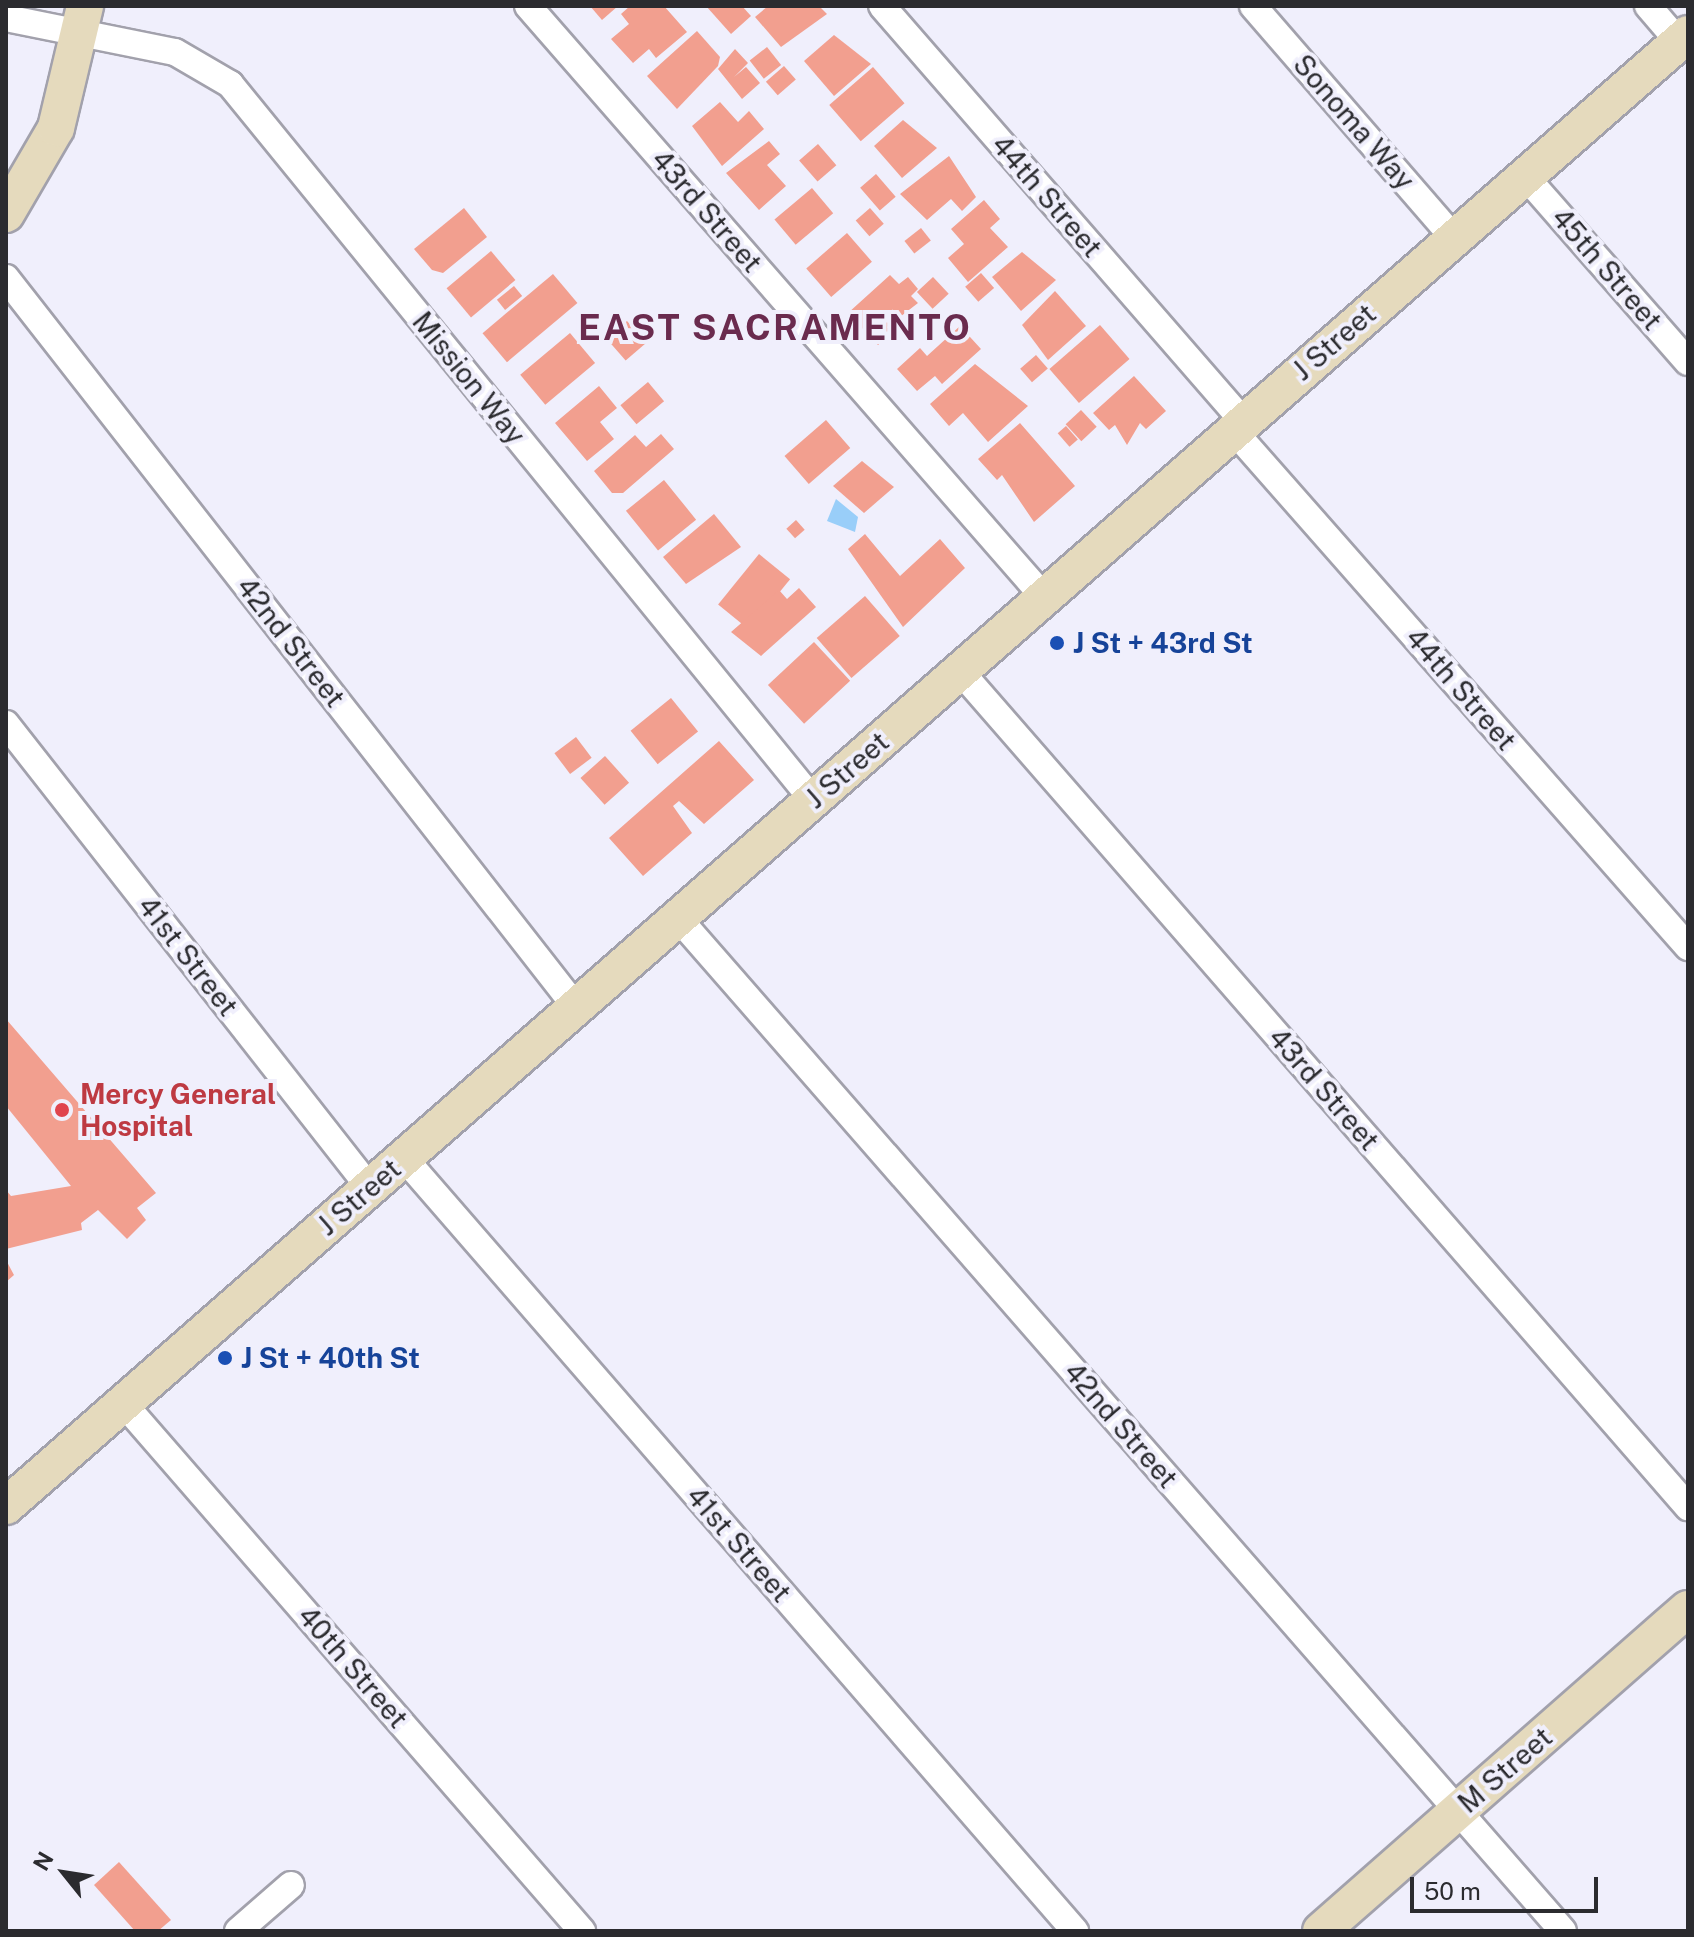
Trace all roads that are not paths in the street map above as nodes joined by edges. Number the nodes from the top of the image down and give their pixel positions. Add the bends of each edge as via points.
1 (528, 6) edge
2 (882, 6) edge
3 (1253, 6) edge
4 (1648, 6) edge
5 (6, 18) edge
6 (80, 20) edge
7 (1684, 38) edge
8 (1525, 176) junction
9 (6, 214) edge
10 (1454, 238) junction
11 (6, 278) edge
12 (1688, 362) edge
13 (1238, 426) junction
14 (1044, 597) junction
15 (960, 671) junction
16 (6, 724) edge
17 (813, 800) junction
18 (678, 918) junction
19 (1688, 947) edge
20 (576, 1007) junction
21 (404, 1158) junction
22 (370, 1188) junction
23 (123, 1403) junction
24 (6, 1506) edge
25 (1688, 1507) edge
26 (1688, 1609) edge
27 (1458, 1811) junction
28 (291, 1885) dead end
29 (238, 1931) edge
30 (582, 1931) edge
31 (1075, 1931) edge
32 (1321, 1931) edge
33 (1563, 1931) edge

1 - 14 street, 43rd Street
2 - 13 street, 44th Street
3 - 10 street, Sonoma Way
4 - 7 street
5 - 6 street
6 - 9 main road via 76,68 56,128
6 - 17 street, Mission Way via 175,52 230,84
7 - 8 main road, J Street
8 - 10 main road, J Street
8 - 12 street, 45th Street
10 - 13 main road, J Street
11 - 20 street, 42nd Street
13 - 14 main road, J Street
13 - 19 street, 44th Street
14 - 15 main road, J Street
15 - 17 main road, J Street
15 - 25 street, 43rd Street
16 - 22 street, 41st Street
17 - 18 main road, J Street
18 - 20 main road, J Street
18 - 27 street, 42nd Street
20 - 21 main road, J Street
21 - 22 main road, J Street
21 - 31 street, 41st Street
22 - 23 main road, J Street
23 - 24 main road, J Street
23 - 30 street, 40th Street
26 - 27 main road, M Street
27 - 32 main road, M Street
27 - 33 street, 42nd Street
28 - 29 street

